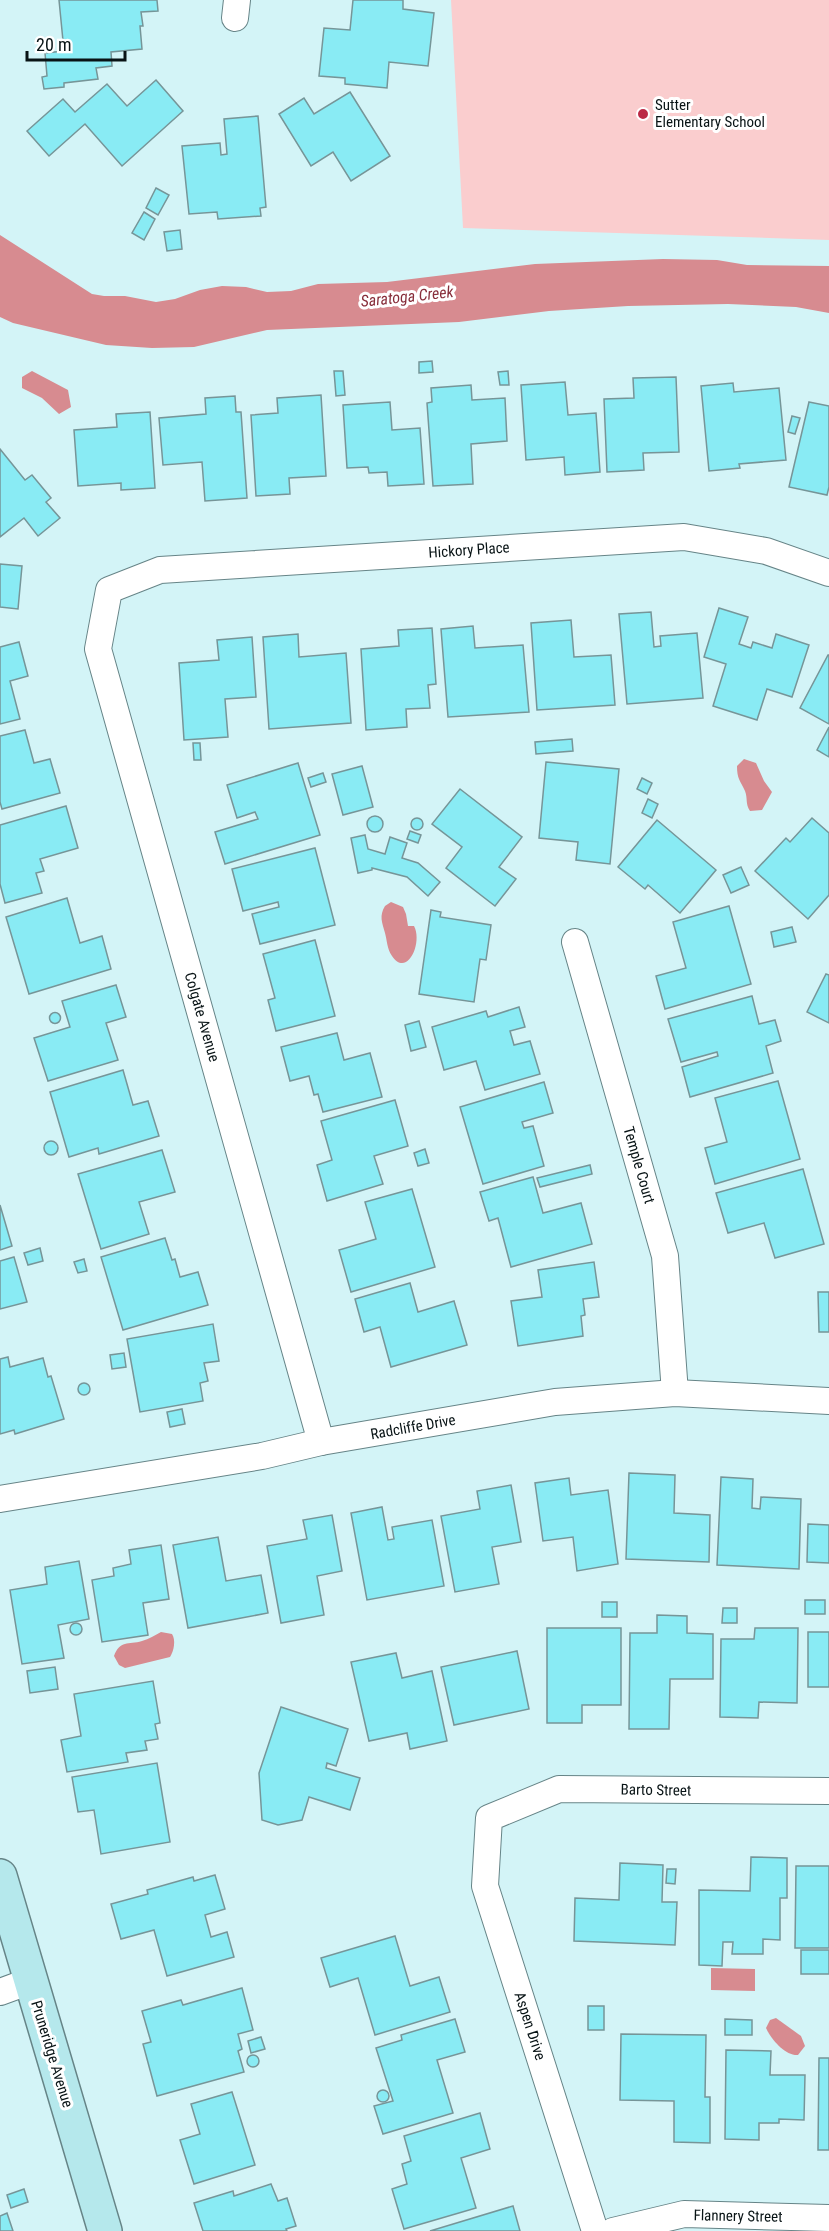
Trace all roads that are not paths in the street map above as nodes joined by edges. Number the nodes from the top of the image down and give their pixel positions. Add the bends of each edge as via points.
1 (829, 573) edge
2 (109, 590) joint
3 (575, 942) dead end
4 (675, 1394) junction
5 (829, 1401) edge
6 (321, 1442) junction
7 (0, 1499) edge
8 (829, 1791) edge
9 (489, 1818) joint
10 (0, 1876) edge
11 (30, 1981) junction
12 (0, 1992) edge
13 (829, 2218) edge
14 (105, 2231) edge
15 (595, 2231) edge
16 (613, 2231) edge

1 - 2 street, Hickory Place via 766,551 684,537 160,570
2 - 6 street, Colgate Avenue via 98,649
3 - 4 street, Temple Court via 665,1256
4 - 5 street, Radcliffe Drive
4 - 6 street, Radcliffe Drive via 555,1402
6 - 7 street, Radcliffe Drive via 262,1456
8 - 9 street, Barto Street via 559,1789
9 - 15 street, Aspen Drive via 485,1886
10 - 11 main road, Pruneridge Avenue
11 - 12 street
11 - 14 main road, Pruneridge Avenue
13 - 16 street, Flannery Street via 684,2214

